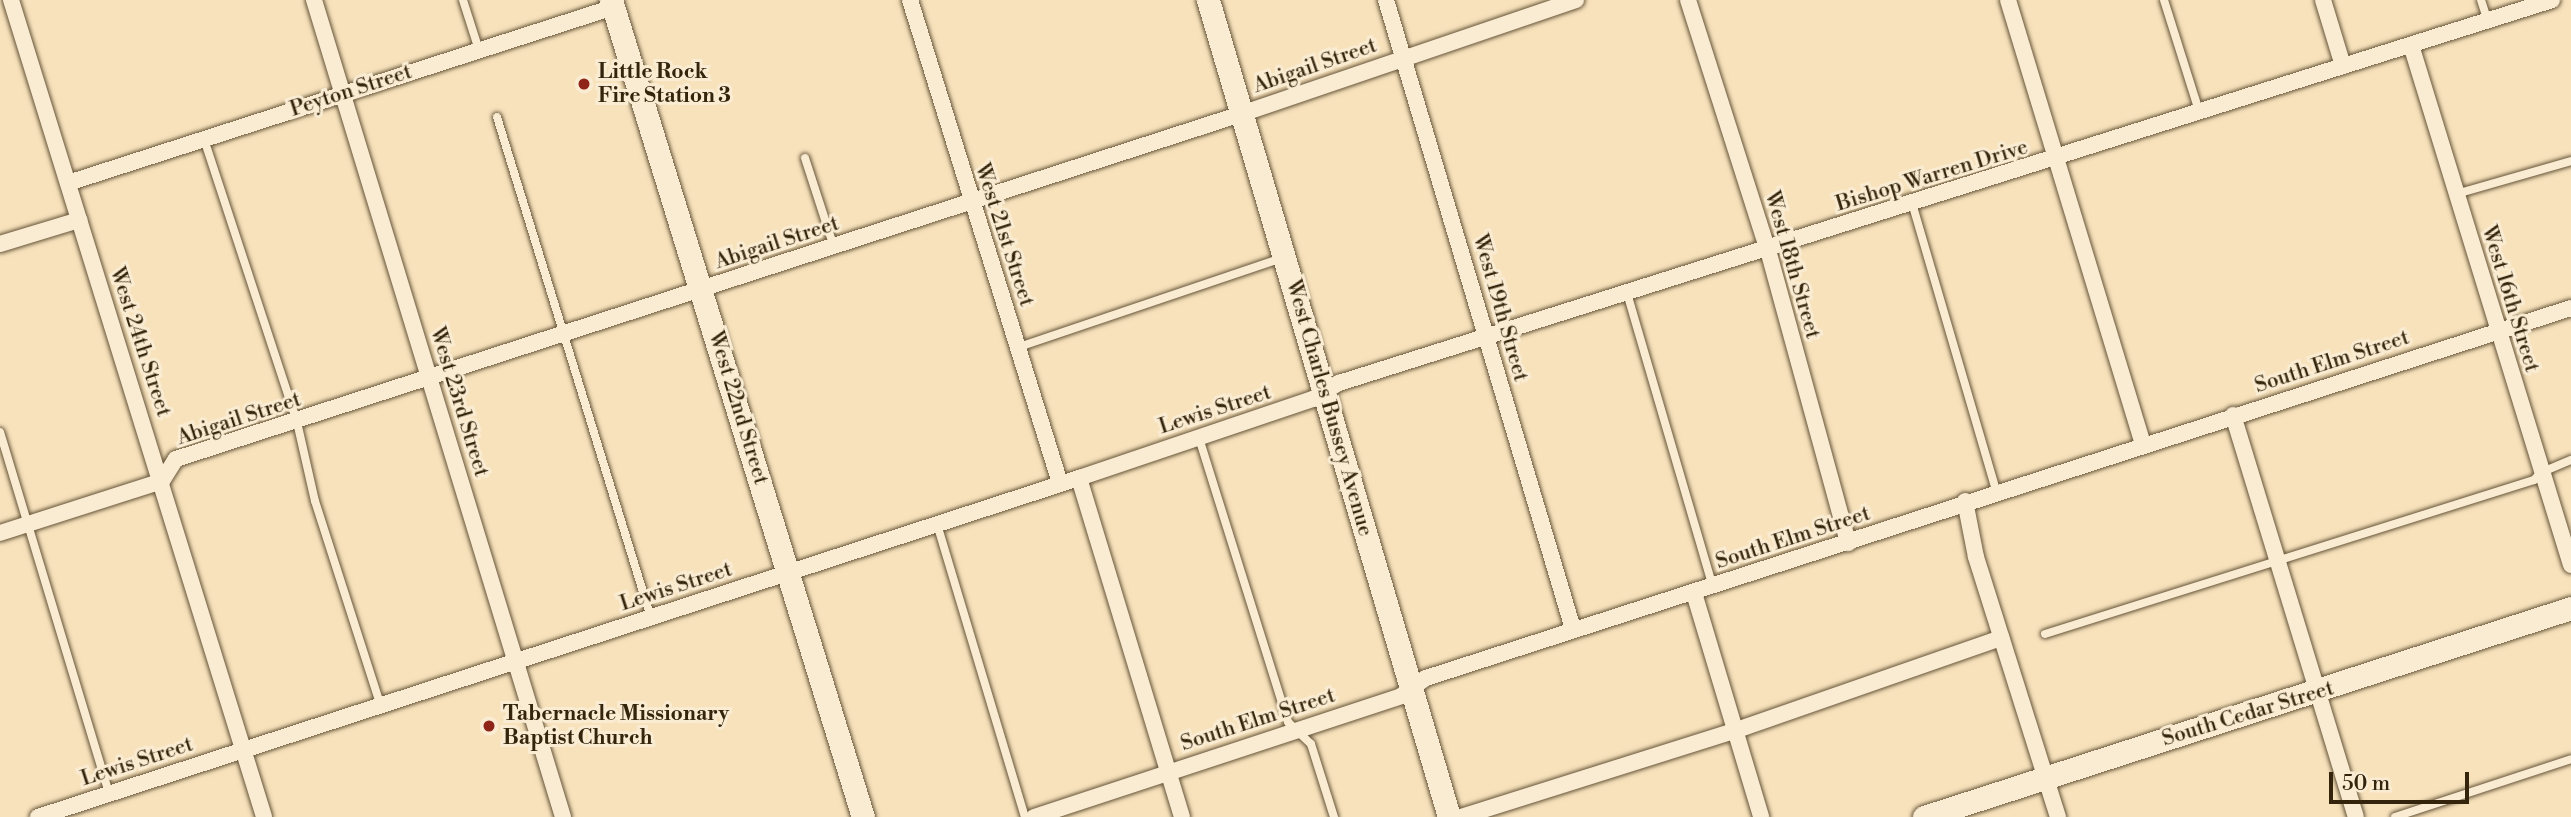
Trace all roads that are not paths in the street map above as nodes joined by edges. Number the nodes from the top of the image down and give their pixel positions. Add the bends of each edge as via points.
1 (11, 0) edge
2 (314, 0) edge
3 (463, 0) edge
4 (910, 0) edge
5 (1208, 0) edge
6 (1386, 0) edge
7 (1576, 0) edge
8 (1688, 0) edge
9 (2008, 0) edge
10 (2164, 0) edge
11 (2323, 0) edge
12 (2481, 0) edge
13 (2552, 0) edge
14 (620, 2) edge
15 (2488, 21) junction
16 (2411, 45) junction
17 (479, 50) junction
18 (1403, 57) junction
19 (2343, 66) junction
20 (343, 94) junction
21 (1241, 114) junction
22 (2200, 114) junction
23 (497, 117) dead end
24 (204, 139) junction
25 (805, 158) dead end
26 (2054, 160) junction
27 (2571, 161) edge
28 (68, 183) junction
29 (2456, 194) junction
30 (970, 202) junction
31 (1912, 203) junction
32 (79, 220) junction
33 (0, 244) edge
34 (834, 247) junction
35 (1768, 250) junction
36 (1284, 257) junction
37 (701, 289) junction
38 (1627, 293) junction
39 (2571, 308) edge
40 (2498, 331) junction
41 (564, 334) junction
42 (1486, 337) junction
43 (1019, 347) junction
44 (430, 379) junction
45 (1325, 390) junction
46 (2233, 415) junction
47 (297, 422) junction
48 (0, 432) edge
49 (1199, 437) junction
50 (2143, 443) junction
51 (2571, 460) edge
52 (2540, 473) junction
53 (1079, 478) junction
54 (162, 481) junction
55 (1060, 483) junction
56 (1996, 491) junction
57 (1965, 501) junction
58 (29, 524) junction
59 (937, 524) junction
60 (0, 533) edge
61 (1848, 543) junction
62 (2275, 562) junction
63 (2571, 565) edge
64 (789, 572) junction
65 (1713, 587) junction
66 (1694, 593) junction
67 (2571, 608) edge
68 (651, 618) junction
69 (1573, 629) junction
70 (2045, 634) dead end
71 (2001, 638) junction
72 (515, 662) junction
73 (1410, 688) junction
74 (2317, 692) junction
75 (381, 706) junction
76 (1296, 729) junction
77 (1734, 731) junction
78 (244, 749) junction
79 (2571, 759) edge
80 (1168, 773) junction
81 (2046, 777) junction
82 (109, 794) junction
83 (38, 817) edge
84 (264, 817) edge
85 (564, 817) edge
86 (863, 817) edge
87 (1025, 817) edge
88 (1034, 817) edge
89 (1182, 817) edge
90 (1334, 817) edge
91 (1449, 817) edge
92 (1461, 817) edge
93 (1761, 817) edge
94 (1924, 817) edge
95 (2058, 817) edge
96 (2356, 817) edge
97 (2395, 817) edge

1 - 28 street, West 24th Street
2 - 20 street, West 23rd Street
3 - 17 lane
4 - 30 street, West 21st Street
5 - 21 street, West Charles Bussey Avenue
6 - 18 street, West 19th Street
7 - 18 street, Abigail Street
8 - 35 street, West 18th Street
9 - 26 street
10 - 22 lane
11 - 19 street
12 - 15 lane
13 - 15 street, Bishop Warren Drive
14 - 17 street, Peyton Street
14 - 37 street, West 22nd Street
15 - 16 street, Bishop Warren Drive
16 - 19 street, Bishop Warren Drive
16 - 29 street, West 16th Street
17 - 20 street, Peyton Street
18 - 21 street, Abigail Street
18 - 42 street, West 19th Street
19 - 22 street, Bishop Warren Drive
20 - 24 street, Peyton Street
20 - 44 street, West 23rd Street
21 - 30 street, Abigail Street
21 - 36 street, West Charles Bussey Avenue
22 - 26 street, Bishop Warren Drive
23 - 41 lane
24 - 28 street, Peyton Street
24 - 47 lane
25 - 34 lane
26 - 31 street, Bishop Warren Drive
26 - 50 street
27 - 29 lane
28 - 32 street, West 24th Street
29 - 40 street, West 16th Street
30 - 34 street, Abigail Street
30 - 43 street, West 21st Street
31 - 35 street, Bishop Warren Drive
31 - 56 lane
32 - 33 street
32 - 54 street, West 24th Street
34 - 37 street, Abigail Street
35 - 38 street, Bishop Warren Drive
35 - 61 street, West 18th Street
36 - 43 lane
36 - 45 street, West Charles Bussey Avenue
37 - 41 street, Abigail Street
37 - 64 street, West 22nd Street
38 - 42 street, Bishop Warren Drive
38 - 65 lane
39 - 40 street, South Elm Street
40 - 46 street, South Elm Street
40 - 52 street, West 16th Street
41 - 44 street, Abigail Street
41 - 68 lane
42 - 45 street, Bishop Warren Drive
42 - 69 street, West 19th Street
43 - 55 street, West 21st Street
44 - 47 street, Abigail Street
44 - 72 street, West 23rd Street
45 - 49 street, Lewis Street via 1313,399
45 - 73 street, West Charles Bussey Avenue
46 - 50 street, South Elm Street
46 - 62 street
47 - 54 street, Abigail Street via 176,459
47 - 75 lane via 315,501
48 - 58 lane
49 - 53 street, Lewis Street
49 - 76 lane via 1288,722
50 - 56 street, South Elm Street
51 - 52 lane
52 - 62 lane via 2534,480
52 - 63 street, West 16th Street
53 - 55 street, Lewis Street
53 - 80 street
54 - 58 street, Abigail Street
54 - 78 street, West 24th Street
55 - 59 street, Lewis Street
56 - 57 street, South Elm Street
57 - 61 street, South Elm Street
57 - 71 street via 1976,557
58 - 60 street, Abigail Street
58 - 82 lane
59 - 64 street, Lewis Street
59 - 87 lane
61 - 65 street, South Elm Street
62 - 70 lane
62 - 74 street
64 - 68 street, Lewis Street
64 - 86 street, West 22nd Street
65 - 66 street, South Elm Street
66 - 69 street, South Elm Street
66 - 77 street
67 - 74 street, South Cedar Street
68 - 72 street, Lewis Street
69 - 73 street, South Elm Street via 1426,678
71 - 77 street
71 - 81 street
72 - 75 street, Lewis Street
72 - 85 street, West 23rd Street
73 - 76 street, South Elm Street via 1401,696
73 - 91 street, West Charles Bussey Avenue
74 - 81 street, South Cedar Street
74 - 96 street
75 - 78 street, Lewis Street
76 - 80 street, South Elm Street
76 - 90 lane via 1311,744
77 - 92 street
77 - 93 street
78 - 82 street, Lewis Street
78 - 84 street, West 24th Street
79 - 97 lane
80 - 88 street, South Elm Street
80 - 89 street
81 - 94 street, South Cedar Street
81 - 95 street
82 - 83 street, Lewis Street

